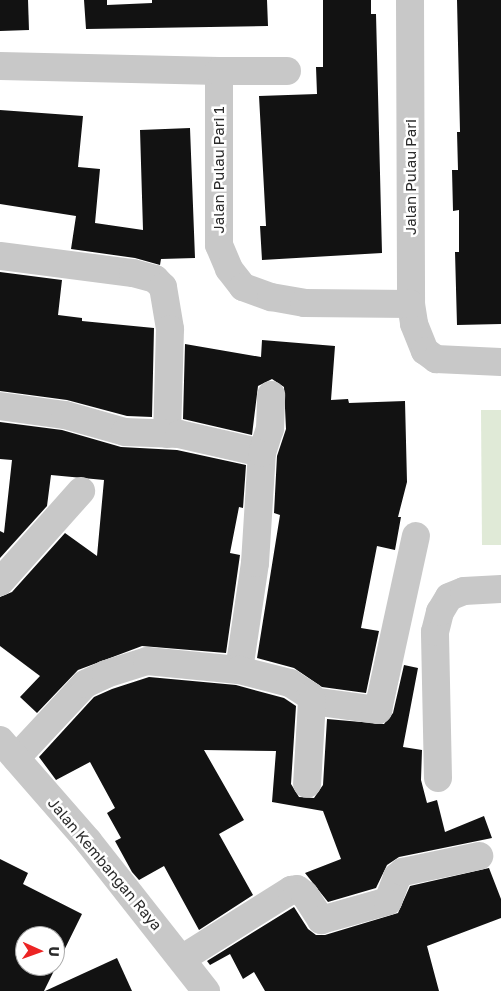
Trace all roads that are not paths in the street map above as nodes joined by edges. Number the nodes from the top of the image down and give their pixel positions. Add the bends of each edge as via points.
1 (410, 0) edge
2 (0, 66) edge
3 (219, 71) junction
4 (287, 71) dead end
5 (0, 256) edge
6 (404, 304) junction
7 (501, 362) edge
8 (271, 395) dead end
9 (0, 406) edge
10 (167, 434) junction
11 (262, 453) junction
12 (82, 491) dead end
13 (416, 536) dead end
14 (0, 582) edge
15 (501, 589) edge
16 (240, 670) junction
17 (312, 701) junction
18 (8, 749) edge
19 (438, 778) dead end
20 (306, 784) dead end
21 (479, 856) dead end
22 (183, 958) junction
23 (206, 991) edge

1 - 6 street, Jalan Pulau Pari
2 - 3 street
3 - 4 street
3 - 6 street, Jalan Pulau Pari 1 via 219,245 229,269 243,287 271,297 304,303
5 - 10 street via 133,274 155,279 164,287 170,329
6 - 7 street, Jalan Pulau Pari via 425,351 436,359
8 - 11 street via 270,429
9 - 10 street via 65,415 125,432
10 - 11 street
11 - 16 street via 255,563
12 - 14 street
13 - 17 street via 378,710
15 - 19 street via 464,591 449,597 440,612 435,632
16 - 17 street via 290,683
16 - 18 street via 147,661 106,674 85,684
17 - 20 street
18 - 22 street, Jalan Kembangan Raya
21 - 22 street via 403,872 397,877 388,901 321,920 305,895 297,889 291,890
22 - 23 street, Jalan Kembangan Raya

